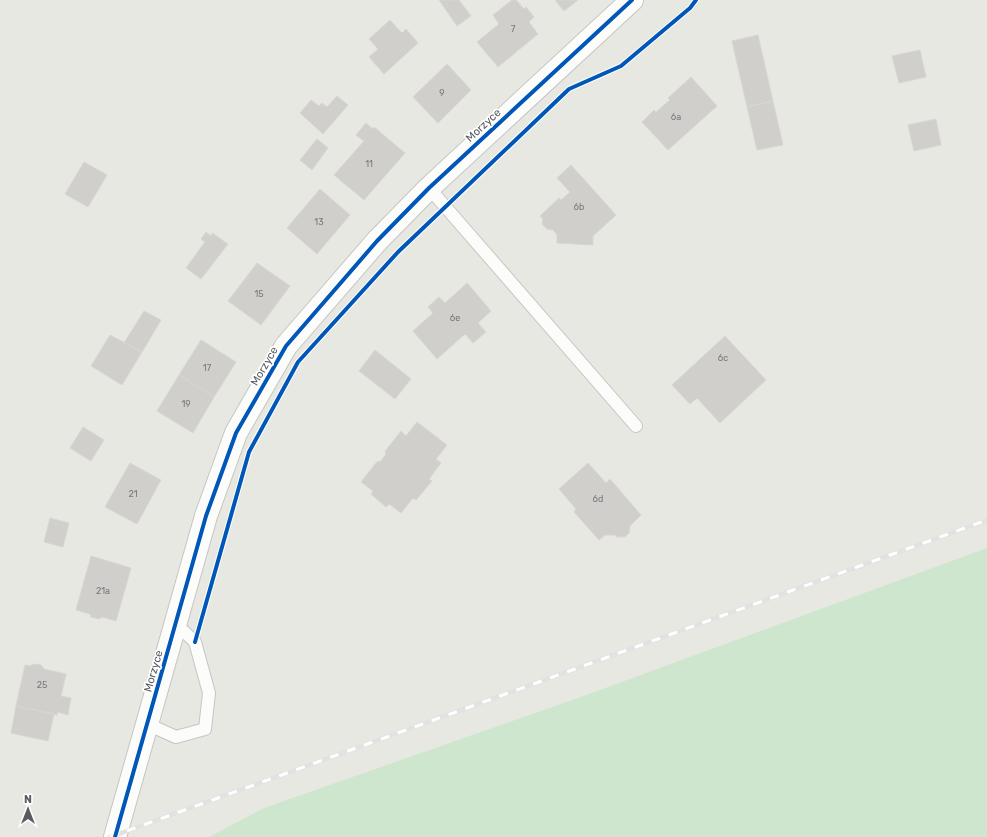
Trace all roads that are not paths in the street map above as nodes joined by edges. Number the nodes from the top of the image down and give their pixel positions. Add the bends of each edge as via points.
1 (632, 0) edge
2 (429, 188) junction
3 (636, 426) dead end
4 (176, 624) junction
5 (147, 724) junction
6 (115, 837) edge

1 - 2 street, Morzyce
2 - 3 lane
2 - 4 street, Morzyce via 377,241 286,346 236,433 206,516
4 - 5 street, Morzyce
4 - 5 lane via 195,642 209,693 205,728 176,737
5 - 6 street, Morzyce

